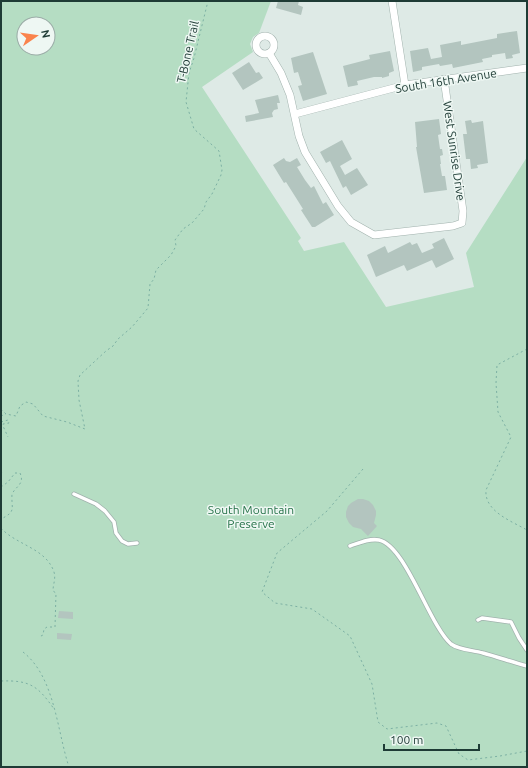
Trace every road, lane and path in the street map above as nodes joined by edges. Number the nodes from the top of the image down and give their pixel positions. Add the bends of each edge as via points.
1 (208, 1) edge
2 (393, 5) edge
3 (269, 53) dead end
4 (527, 68) edge
5 (444, 79) junction
6 (405, 85) junction
7 (295, 114) junction
8 (527, 349) edge
9 (1, 409) edge
10 (6, 414) junction
11 (1, 416) edge
12 (1, 422) edge
13 (8, 437) dead end
14 (1, 468) edge
15 (363, 469) dead end
16 (1, 474) edge
17 (1, 487) edge
18 (74, 494) dead end
19 (1, 519) edge
20 (1, 528) edge
21 (527, 530) edge
22 (137, 543) dead end
23 (350, 546) dead end
24 (478, 620) dead end
25 (39, 636) dead end
26 (527, 650) edge
27 (23, 652) dead end
28 (527, 666) edge
29 (1, 681) edge
30 (55, 710) junction
31 (527, 751) edge
32 (69, 767) edge

1 - 10 path, T-Bone Trail via 189,73 186,102 194,129 219,151 222,170 212,194 204,209 175,240 176,246 171,255 156,270 154,280 150,284 148,308 113,346 80,375 79,400 85,429 43,416 33,404 26,402 20,406 16,416
2 - 6 street
3 - 7 street via 281,73
4 - 5 street, South 16th Avenue
5 - 6 street, South 16th Avenue
5 - 7 street, West Sunrise Drive via 463,211 462,223 453,226 374,235 351,222 338,206 305,152
6 - 7 street, South 16th Avenue
8 - 21 path via 497,365 498,412 511,437 486,490 486,497 496,513
9 - 10 path
10 - 11 path
12 - 13 path via 8,420 9,423 3,424
14 - 16 path
15 - 31 path via 327,511 277,553 262,592 275,603 312,609 350,636 372,684 378,722 387,729 437,723 446,726 459,754 468,760
17 - 19 path via 15,473 20,473 21,482 12,494 12,510
18 - 22 lane via 105,511 114,522 116,533 122,541 128,544
20 - 25 path via 47,560 54,572 52,591 56,593 55,627 47,627 43,635
23 - 28 lane via 364,541 379,540 386,543 408,570 444,635 454,646
24 - 26 lane via 482,618 511,622
27 - 30 path via 39,670
29 - 30 path via 30,684 44,694
30 - 32 path

